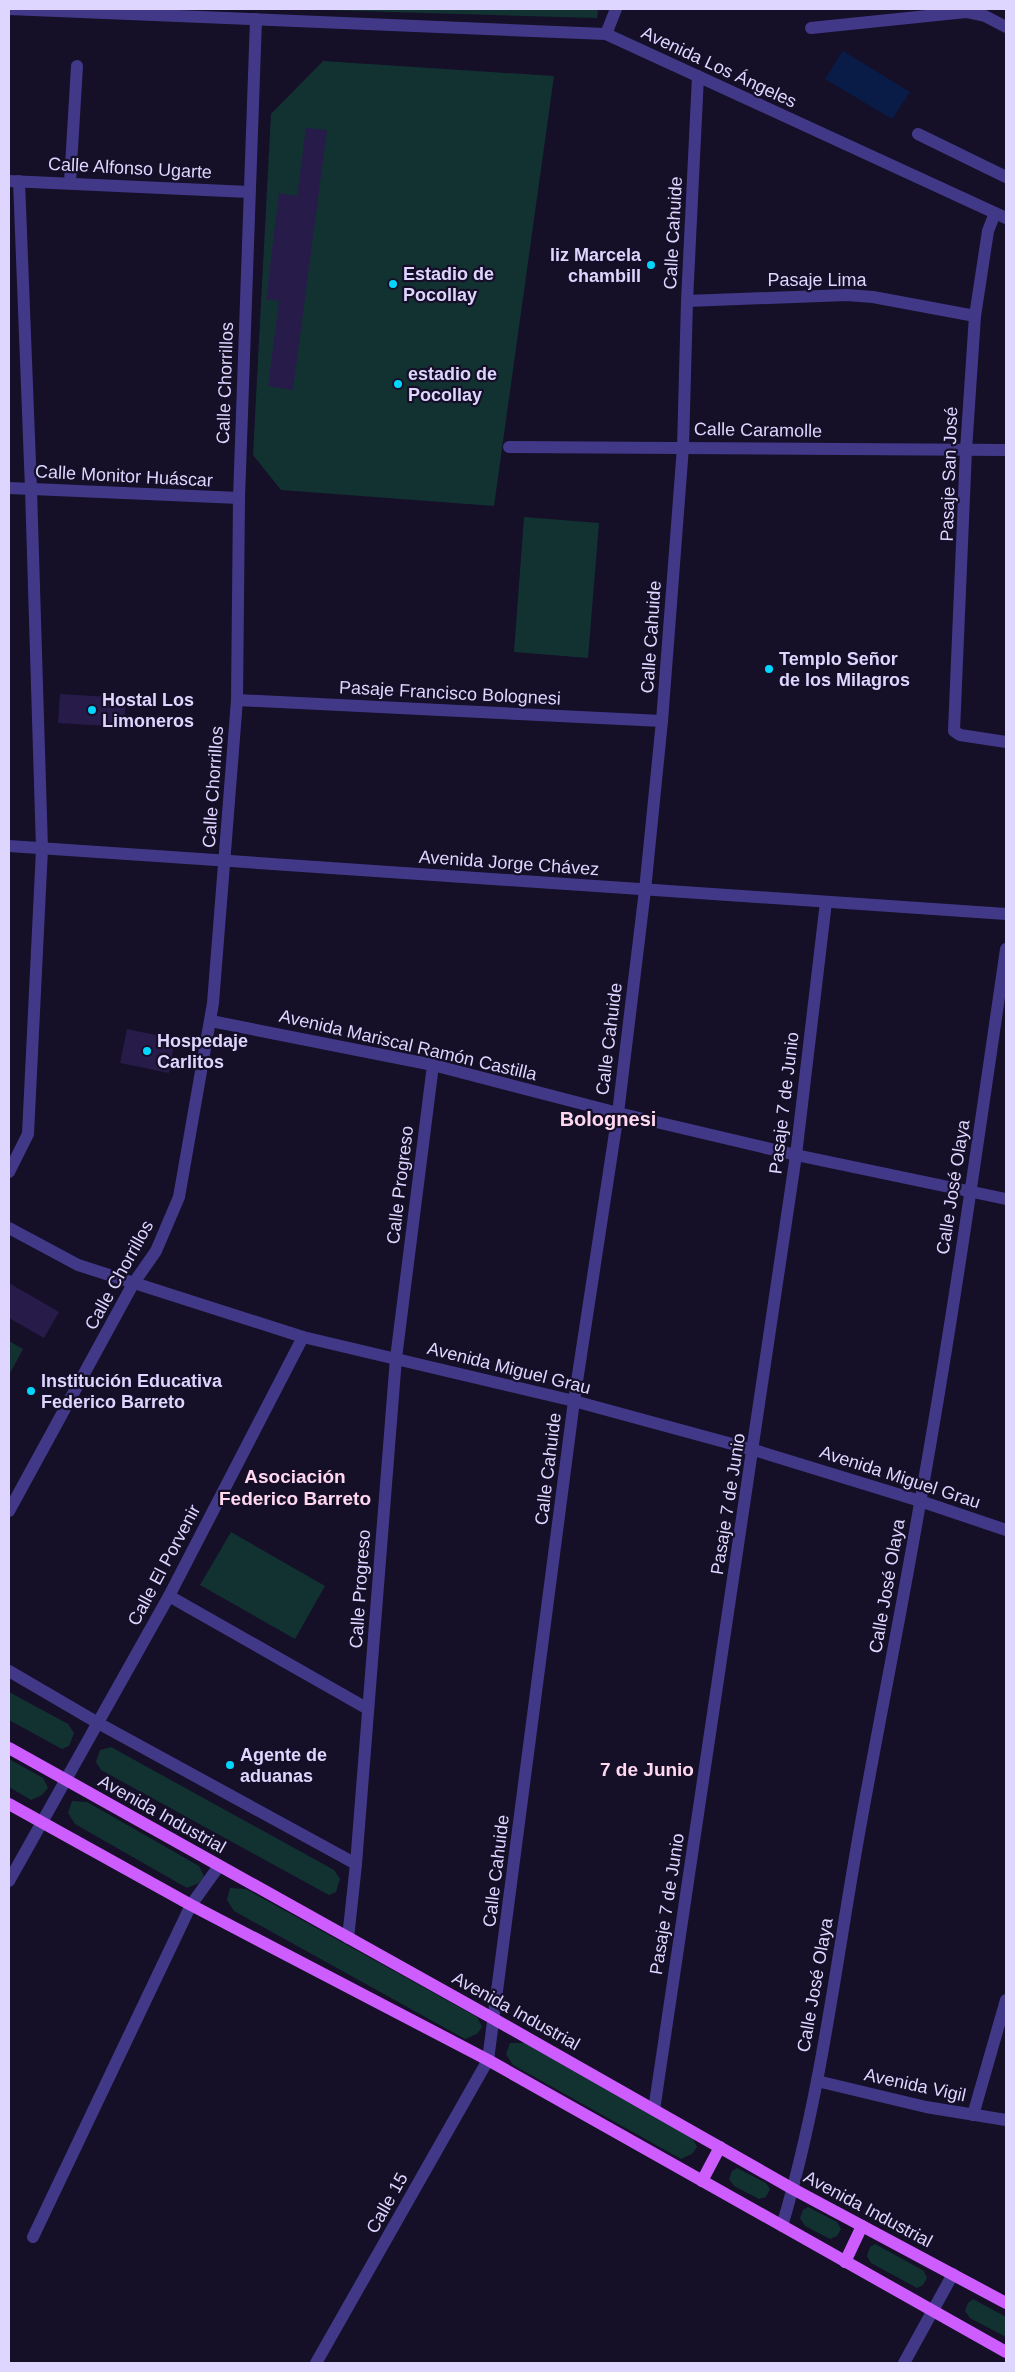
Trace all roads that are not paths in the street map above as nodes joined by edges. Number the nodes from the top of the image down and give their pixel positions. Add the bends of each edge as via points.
1 (9, 9) edge
2 (616, 9) edge
3 (256, 19) junction
4 (811, 28) dead end
5 (1006, 28) edge
6 (606, 34) junction
7 (77, 66) dead end
8 (698, 76) junction
9 (918, 134) dead end
10 (1006, 177) edge
11 (14, 181) edge
12 (70, 182) junction
13 (249, 192) junction
14 (1001, 216) edge
15 (687, 301) junction
16 (975, 316) junction
17 (509, 447) dead end
18 (683, 447) junction
19 (966, 450) junction
20 (1006, 450) edge
21 (9, 488) edge
22 (31, 489) junction
23 (238, 498) junction
24 (237, 700) junction
25 (662, 721) junction
26 (1006, 742) edge
27 (9, 846) edge
28 (42, 849) junction
29 (225, 862) junction
30 (645, 890) junction
31 (826, 902) junction
32 (1006, 914) edge
33 (1006, 949) edge
34 (211, 1020) junction
35 (433, 1065) junction
36 (618, 1113) junction
37 (796, 1155) junction
38 (9, 1172) edge
39 (971, 1192) junction
40 (1006, 1199) edge
41 (9, 1228) edge
42 (133, 1284) junction
43 (304, 1337) junction
44 (396, 1358) junction
45 (574, 1401) junction
46 (754, 1450) junction
47 (920, 1501) junction
48 (9, 1511) edge
49 (1006, 1530) edge
50 (169, 1596) junction
51 (9, 1671) edge
52 (368, 1709) junction
53 (98, 1723) junction
54 (9, 1748) edge
55 (66, 1780) junction
56 (9, 1804) edge
57 (41, 1822) junction
58 (356, 1864) junction
59 (219, 1866) junction
60 (9, 1881) edge
61 (191, 1905) junction
62 (348, 1938) junction
63 (1006, 2000) edge
64 (494, 2019) junction
65 (488, 2060) junction
66 (817, 2081) junction
67 (654, 2110) junction
68 (973, 2115) junction
69 (1006, 2120) edge
70 (720, 2147) junction
71 (702, 2181) junction
72 (793, 2189) junction
73 (782, 2226) junction
74 (862, 2226) junction
75 (33, 2237) dead end
76 (845, 2262) junction
77 (953, 2274) junction
78 (1006, 2303) edge
79 (933, 2311) junction
80 (1006, 2352) edge
81 (316, 2363) edge
82 (904, 2363) edge

1 - 3 street, Avenida Los Ángeles
2 - 6 street
3 - 6 street, Avenida Los Ángeles
3 - 13 street, Calle Chorrillos
4 - 5 street via 966,12 985,16
6 - 8 street, Avenida Los Ángeles
7 - 12 street
8 - 14 street, Avenida Los Ángeles
8 - 15 street, Calle Cahuide
9 - 10 street
11 - 12 street, Calle Alfonso Ugarte
11 - 22 street
12 - 13 street, Calle Alfonso Ugarte
13 - 23 street, Calle Chorrillos
14 - 16 street, Pasaje San José via 988,231
15 - 16 street, Pasaje Lima via 847,295
15 - 18 street, Calle Cahuide
16 - 19 street, Pasaje San José
17 - 18 street, Calle Caramolle
18 - 19 street, Calle Caramolle
18 - 25 street, Calle Cahuide
19 - 20 street, Calle Caramolle
19 - 26 street, Pasaje San José via 954,731 960,736
21 - 22 street, Calle Monitor Huáscar
22 - 23 street, Calle Monitor Huáscar
22 - 28 street
23 - 24 street, Calle Chorrillos
24 - 25 street, Pasaje Francisco Bolognesi
24 - 29 street, Calle Chorrillos
25 - 30 street, Calle Cahuide
27 - 28 street, Avenida Jorge Chávez
28 - 29 street, Avenida Jorge Chávez
28 - 38 street via 28,1134
29 - 30 street, Avenida Jorge Chávez
29 - 34 street, Calle Chorrillos
30 - 31 street, Avenida Jorge Chávez
30 - 36 street, Calle Cahuide
31 - 32 street, Avenida Jorge Chávez
31 - 37 street, Pasaje 7 de Junio
33 - 39 street, Calle José Olaya
34 - 35 street, Avenida Mariscal Ramón Castilla
34 - 42 street, Calle Chorrillos via 179,1197 156,1251
35 - 36 street, Avenida Mariscal Ramón Castilla
35 - 44 street, Calle Progreso
36 - 37 street, Avenida Mariscal Ramón Castilla
36 - 45 street, Calle Cahuide
37 - 39 street, Avenida Mariscal Ramón Castilla
37 - 46 street, Pasaje 7 de Junio
39 - 40 street, Avenida Mariscal Ramón Castilla
39 - 47 street, Calle José Olaya
41 - 42 street, Avenida Miguel Grau via 78,1265
42 - 43 street, Avenida Miguel Grau
42 - 48 street, Calle Chorrillos
43 - 44 street, Avenida Miguel Grau
43 - 50 street, Calle El Porvenir
44 - 45 street, Avenida Miguel Grau
44 - 52 street, Calle Progreso
45 - 46 street, Avenida Miguel Grau
45 - 64 street, Calle Cahuide
46 - 47 street, Avenida Miguel Grau
46 - 67 street, Pasaje 7 de Junio
47 - 49 street, Avenida Miguel Grau
47 - 66 street, Calle José Olaya
50 - 52 street
50 - 53 street, Calle El Porvenir
51 - 53 street
52 - 58 street, Calle Progreso
53 - 55 street, Calle El Porvenir
53 - 58 street
54 - 55 main road, Avenida Industrial
55 - 57 street, Calle El Porvenir
55 - 59 main road, Avenida Industrial
56 - 57 main road
57 - 60 street, Calle El Porvenir
57 - 61 main road
58 - 62 street, Calle Progreso
59 - 61 street
59 - 62 main road, Avenida Industrial
61 - 65 main road
61 - 75 street
62 - 64 main road, Avenida Industrial
63 - 68 street
64 - 65 street, Calle Cahuide
64 - 67 main road, Avenida Industrial
65 - 71 main road
65 - 81 street, Calle 15
66 - 68 street, Avenida Vigil
66 - 72 street, Calle José Olaya
67 - 70 main road, Avenida Industrial
68 - 69 street, Avenida Vigil
70 - 71 main road
70 - 72 main road, Avenida Industrial
71 - 73 main road
72 - 73 street, Calle José Olaya
72 - 74 main road, Avenida Industrial
73 - 76 main road
74 - 76 main road
74 - 77 main road, Avenida Industrial
76 - 79 main road
77 - 78 main road, Avenida Industrial
77 - 79 street
79 - 80 main road
79 - 82 street

